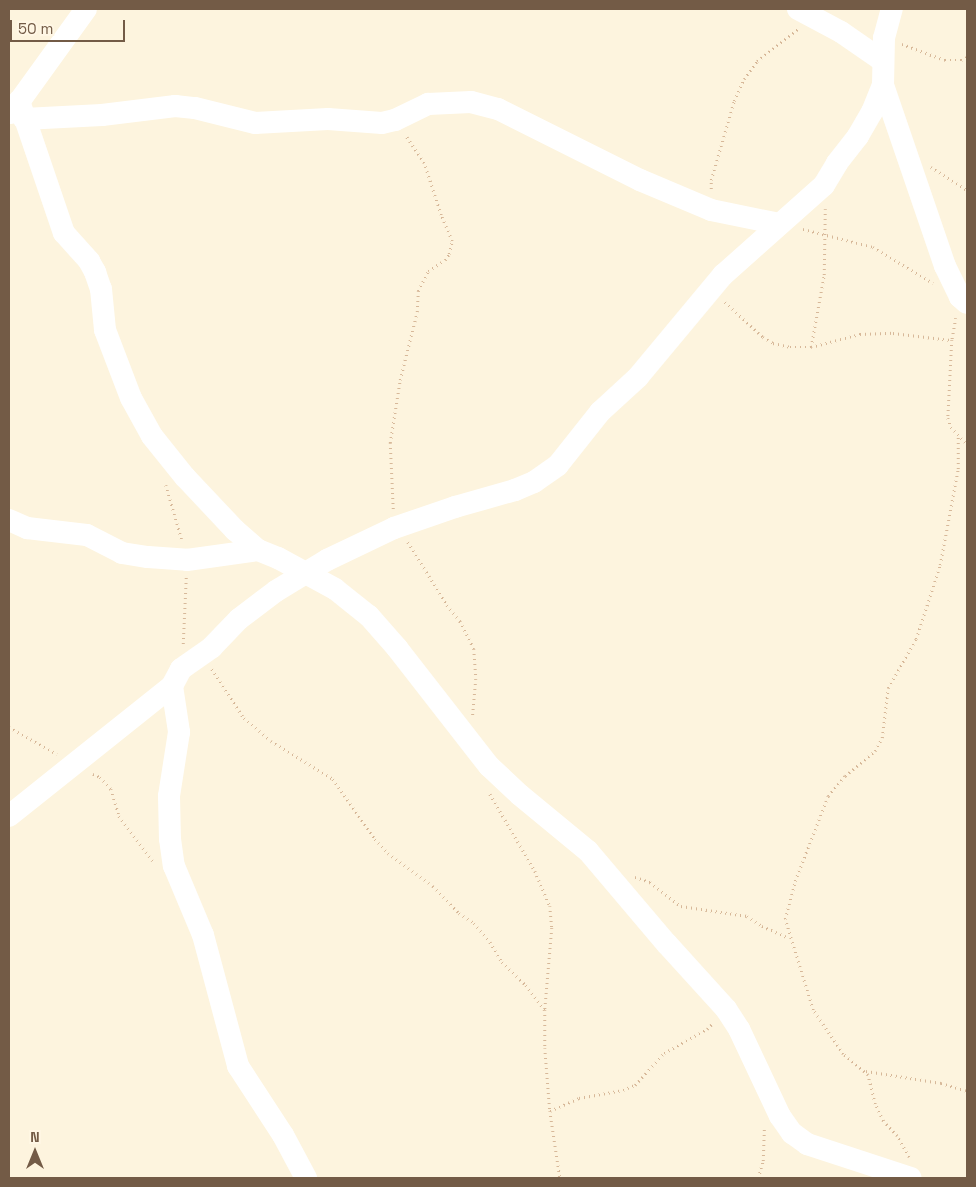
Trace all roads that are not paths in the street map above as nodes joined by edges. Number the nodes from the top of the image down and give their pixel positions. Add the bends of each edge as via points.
1 (86, 9) edge
2 (892, 9) edge
3 (806, 13) edge
4 (883, 61) junction
5 (883, 85) junction
6 (17, 112) edge
7 (780, 224) junction
8 (964, 300) edge
9 (9, 520) edge
10 (258, 550) junction
11 (304, 573) junction
12 (177, 677) junction
13 (9, 816) edge
14 (911, 1171) edge
15 (306, 1178) edge

1 - 6 street
2 - 4 street via 884,38
3 - 4 street
4 - 5 street
5 - 7 street via 858,136 824,185
5 - 8 street via 945,266
6 - 7 street via 102,115 175,106 255,123 328,119 382,123 428,104 471,102 498,109 640,180 711,210
6 - 10 street via 64,233 95,272 105,330 131,398 152,436 185,477
7 - 11 street via 723,275 650,362 628,387 612,399 548,474 515,490 396,527
9 - 10 street via 28,528 86,535 122,553 187,560
10 - 11 street
11 - 12 street via 239,619
11 - 14 street via 335,589 370,616 489,766 588,851 726,1009 739,1029 780,1116 792,1133 807,1144
12 - 13 street
12 - 15 street via 179,732 169,796 174,866 203,935 238,1066 283,1135

